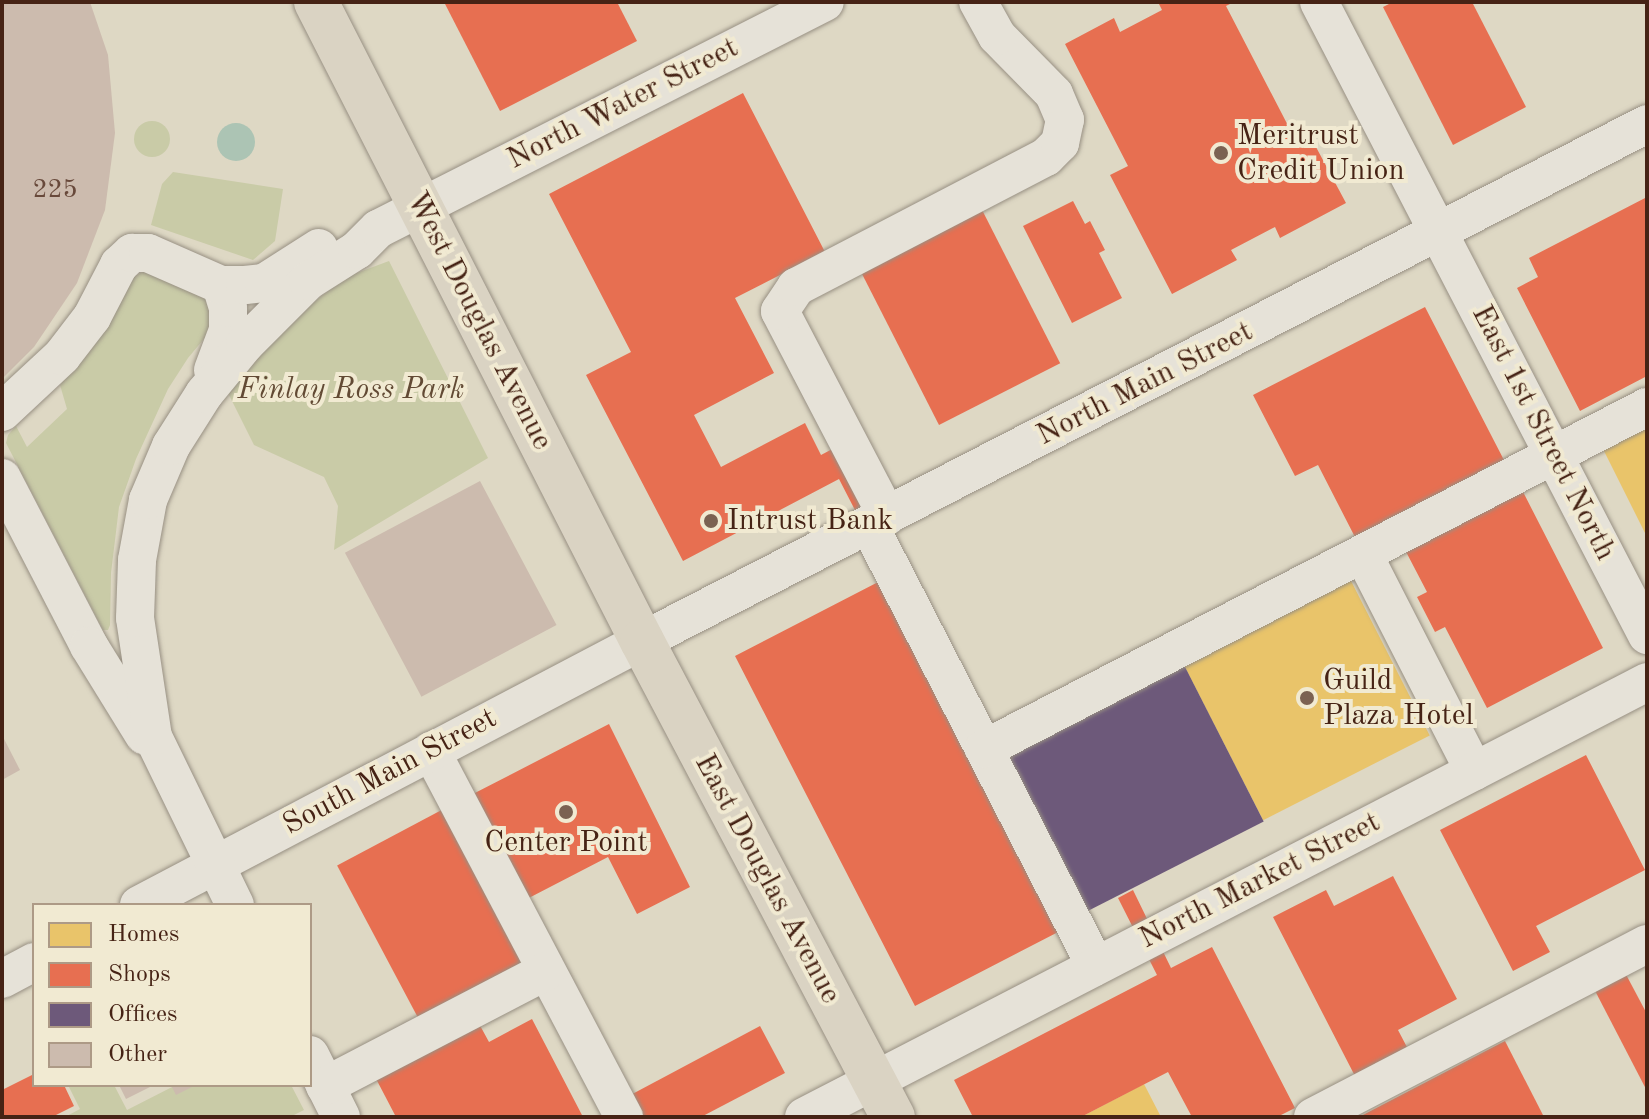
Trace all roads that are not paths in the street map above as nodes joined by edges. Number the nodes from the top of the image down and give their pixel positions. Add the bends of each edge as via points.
1 (316, 2) edge
2 (825, 2) edge
3 (978, 2) edge
4 (1324, 4) edge
5 (1647, 124) edge
6 (421, 207) junction
7 (378, 229) junction
8 (1440, 231) junction
9 (221, 285) junction
10 (204, 394) junction
11 (1647, 407) edge
12 (2, 412) edge
13 (1554, 456) junction
14 (2, 478) edge
15 (878, 521) junction
16 (1363, 554) junction
17 (1647, 635) edge
18 (642, 641) junction
19 (1647, 682) edge
20 (984, 749) junction
21 (431, 751) junction
22 (1474, 771) junction
23 (175, 785) junction
24 (214, 864) junction
25 (143, 903) edge
26 (234, 903) edge
27 (1647, 944) edge
28 (32, 963) edge
29 (1096, 966) junction
30 (546, 971) junction
31 (2, 979) edge
32 (325, 1086) edge
33 (883, 1099) edge
34 (624, 1117) edge
35 (804, 1117) edge
36 (1313, 1117) edge

1 - 6 main road, West Douglas Avenue
2 - 6 street, North Water Street
3 - 15 street via 997,36 1054,94 1065,120 1060,143 1046,157 796,287 780,311
4 - 8 street, East 1st Street North
5 - 8 street, North Main Street
6 - 7 street, North Water Street
6 - 18 main road, West Douglas Avenue
7 - 9 street via 337,236 264,283
7 - 10 street via 357,250 308,281
8 - 13 street, East 1st Street North
8 - 15 street, North Main Street
9 - 10 street via 228,330
9 - 12 street via 148,253 132,253 119,265 92,317 62,356
10 - 23 street via 171,446 148,500 137,560 135,618 142,678 153,737
11 - 13 street
13 - 16 street
13 - 17 street, East 1st Street North
14 - 23 street via 89,646
15 - 18 street, North Main Street
15 - 20 street
16 - 20 street
16 - 22 street
18 - 21 street, South Main Street
18 - 33 main road, East Douglas Avenue
19 - 22 street, North Market Street
20 - 29 street
21 - 24 street, South Main Street
21 - 30 street
22 - 29 street, North Market Street
23 - 24 street
24 - 25 street, South Main Street
24 - 26 street
27 - 36 street
28 - 31 street
29 - 33 street, North Market Street
30 - 32 street
30 - 34 street
33 - 35 street, North Market Street

